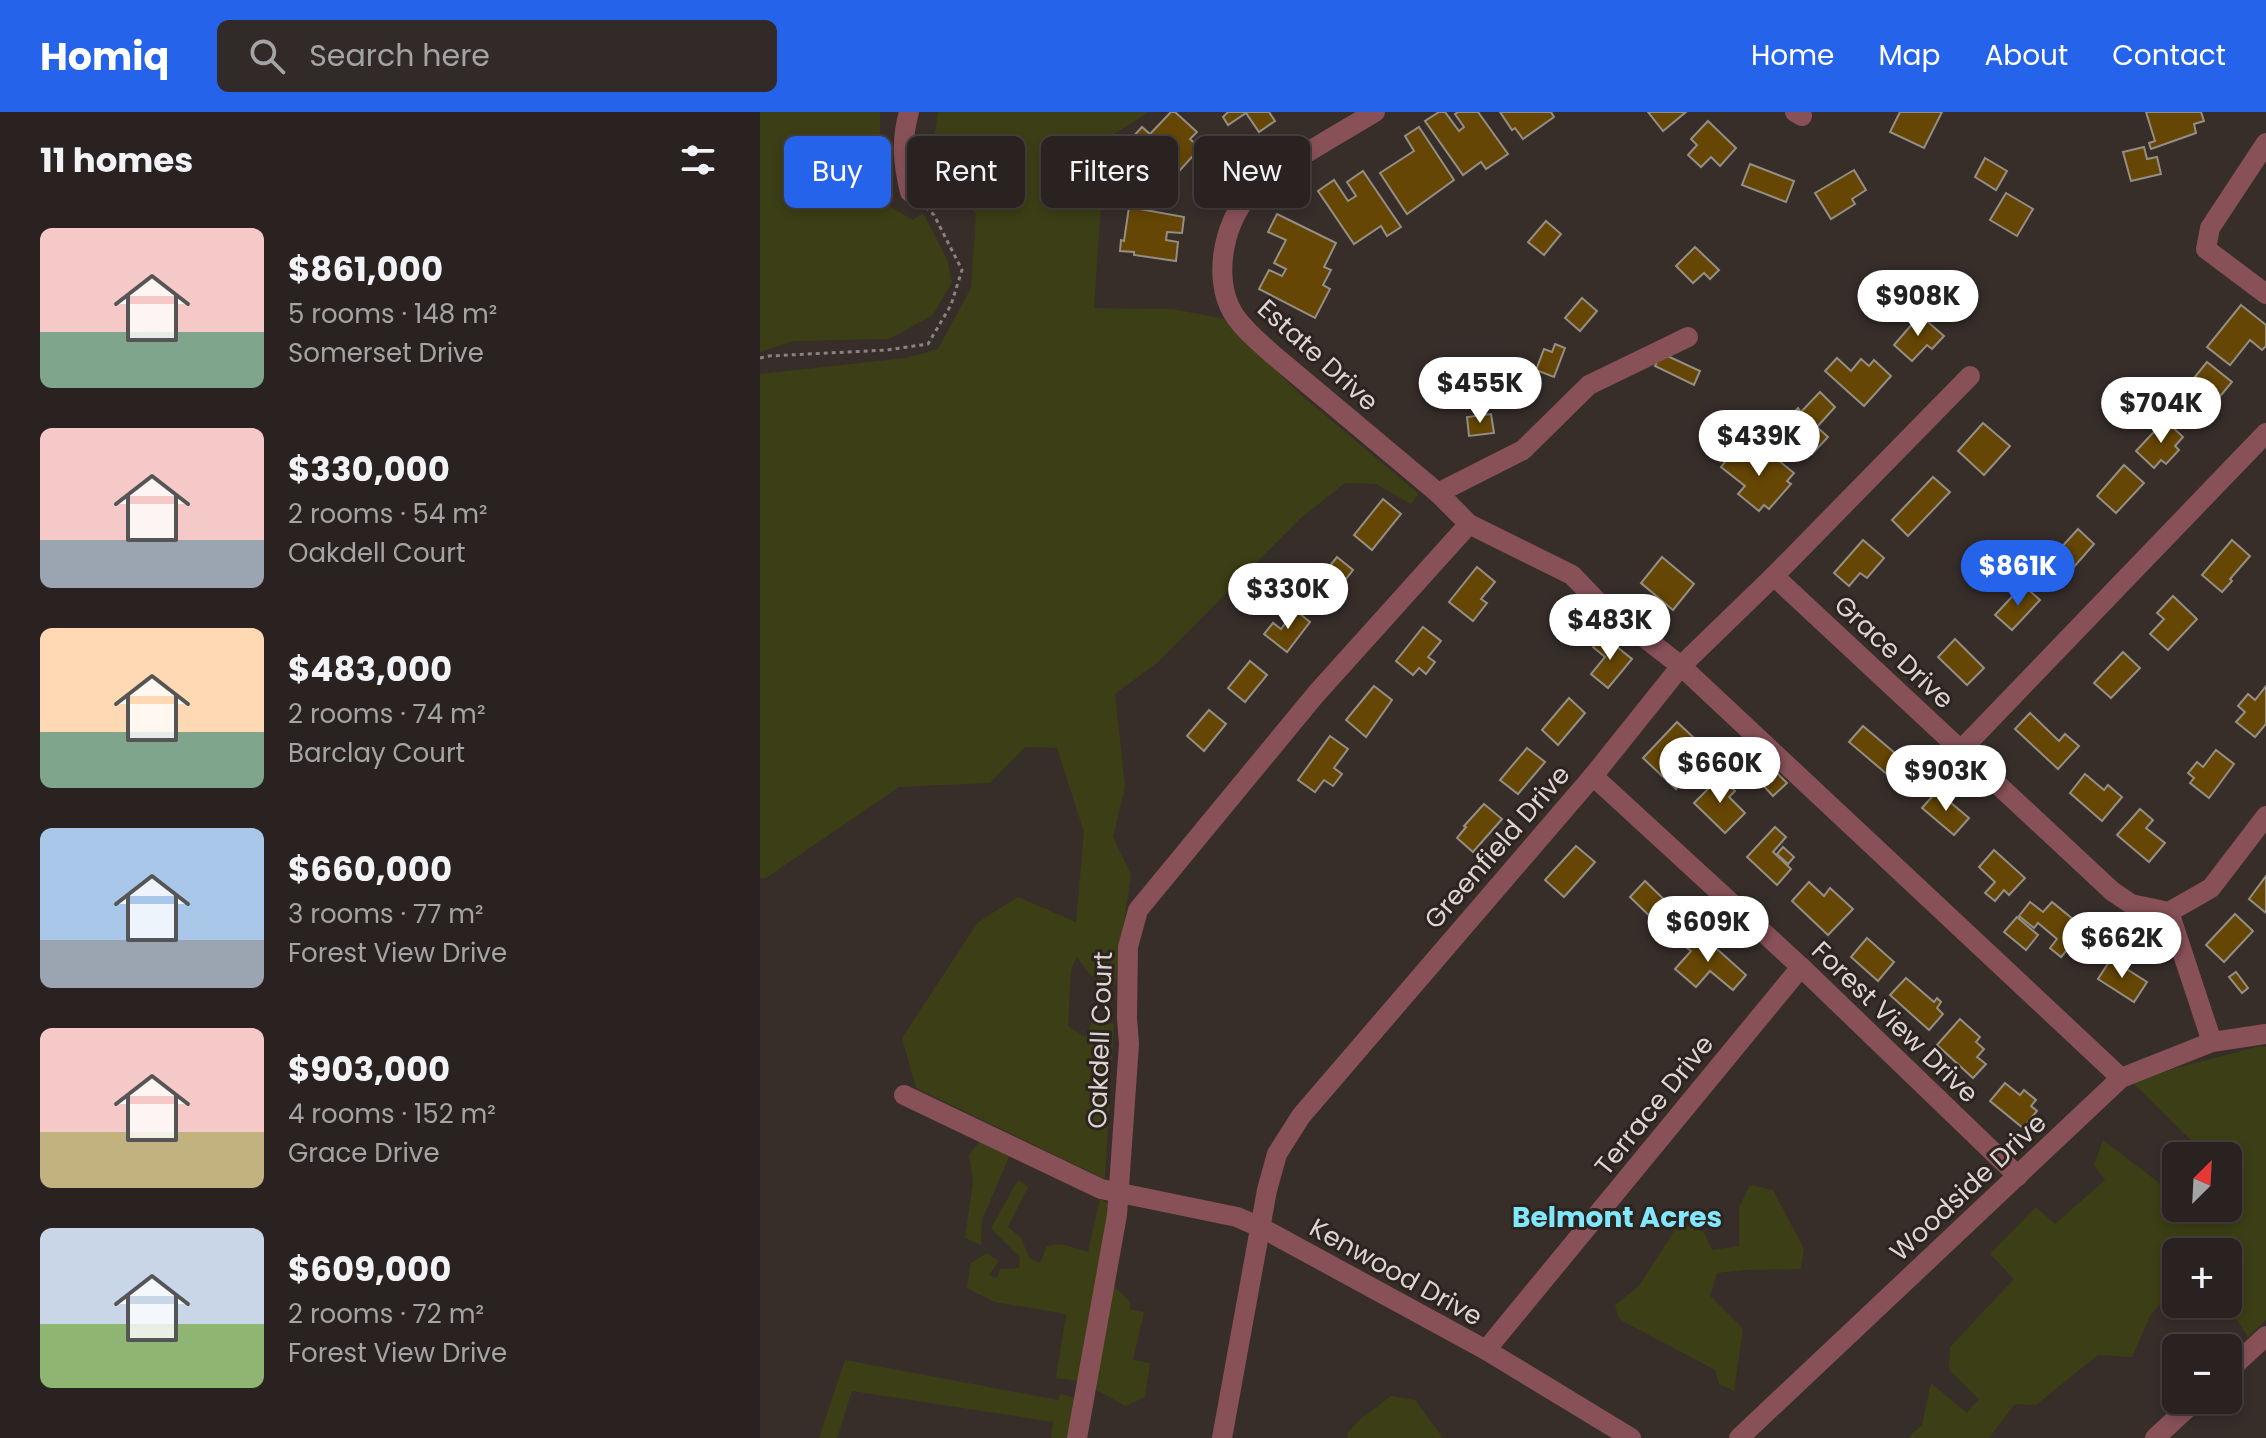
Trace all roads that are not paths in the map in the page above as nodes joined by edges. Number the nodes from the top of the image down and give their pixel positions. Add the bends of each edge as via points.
1 (909, 112) edge
2 (1375, 112) edge
3 (2266, 143) edge
4 (907, 177) edge
5 (2266, 294) edge
6 (1688, 337) dead end
7 (1970, 376) dead end
8 (2266, 433) edge
9 (1438, 493) junction
10 (1469, 524) junction
11 (1774, 576) junction
12 (1681, 666) junction
13 (1960, 751) junction
14 (1593, 776) junction
15 (2266, 816) edge
16 (2169, 912) junction
17 (1801, 967) junction
18 (2266, 1034) edge
19 (2212, 1042) junction
20 (2121, 1078) junction
21 (904, 1095) dead end
22 (2018, 1176) junction
23 (1120, 1194) junction
24 (1262, 1228) junction
25 (2266, 1336) edge
26 (1486, 1350) junction
27 (2242, 1358) edge
28 (2181, 1414) edge
29 (1077, 1438) edge
30 (1222, 1438) edge
31 (1631, 1438) edge
32 (1739, 1438) edge
33 (2155, 1438) edge

1 - 4 street via 903,141
2 - 9 street, Estate Drive via 1254,190 1235,215 1226,241 1224,289 1232,312 1249,333
3 - 5 street via 2210,228 2206,249
6 - 9 street via 1589,385 1523,450
7 - 11 street, Greenfield Drive
8 - 13 street
9 - 10 street, Estate Drive
10 - 12 street, Estate Drive via 1572,575
10 - 23 street, Oakdell Court via 1316,694 1138,910 1128,947 1129,1044
11 - 12 street, Greenfield Drive
11 - 13 street, Grace Drive
12 - 14 street, Greenfield Drive
12 - 20 street, Estate Drive
13 - 16 street, Grace Drive via 2112,891 2131,904
14 - 17 street, Forest View Drive
14 - 24 street, Greenfield Drive via 1301,1116 1277,1154
15 - 16 street via 2211,888
16 - 19 street
17 - 22 street, Forest View Drive
17 - 26 street, Terrace Drive
18 - 19 street, Woodside Drive
19 - 20 street, Woodside Drive
20 - 22 street, Woodside Drive
21 - 23 street, Kenwood Drive
22 - 32 street, Woodside Drive
23 - 24 street, Kenwood Drive via 1237,1217
23 - 29 street, Oakdell Court
24 - 26 street, Kenwood Drive
24 - 30 street, Greenfield Drive
25 - 27 street
26 - 31 street, Kenwood Drive
28 - 33 street

